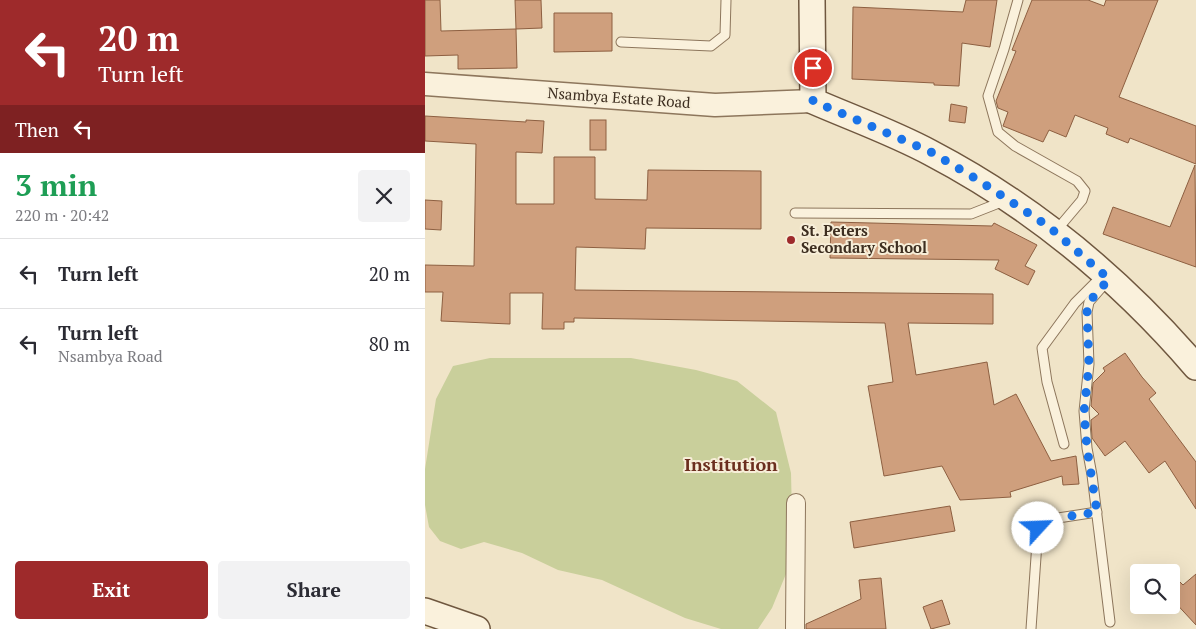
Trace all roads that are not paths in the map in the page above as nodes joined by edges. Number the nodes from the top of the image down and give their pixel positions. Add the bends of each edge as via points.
1 (726, 0) edge
2 (812, 0) edge
3 (1018, 0) edge
4 (621, 42) dead end
5 (425, 84) edge
6 (813, 101) junction
7 (1009, 199) junction
8 (795, 213) dead end
9 (1055, 232) junction
10 (1107, 276) junction
11 (1196, 367) edge
12 (1064, 444) dead end
13 (796, 503) dead end
14 (1097, 512) junction
15 (425, 611) edge
16 (1110, 622) dead end
17 (476, 629) edge
18 (795, 629) edge
19 (1031, 629) edge

1 - 4 lane via 725,35 711,46
2 - 6 main road
3 - 9 lane via 988,96 998,132 1015,146 1077,182 1085,191 1082,200
5 - 6 street, Nsambya Estate Road via 715,105
6 - 7 main road via 931,152
7 - 8 lane via 971,214
7 - 9 main road
9 - 10 main road
10 - 11 main road via 1162,327
10 - 12 lane via 1075,303 1042,348 1047,382
10 - 14 lane via 1089,302 1087,312 1089,364 1084,412
13 - 18 street
14 - 16 lane
14 - 19 lane via 1045,520 1038,528
15 - 17 main road

